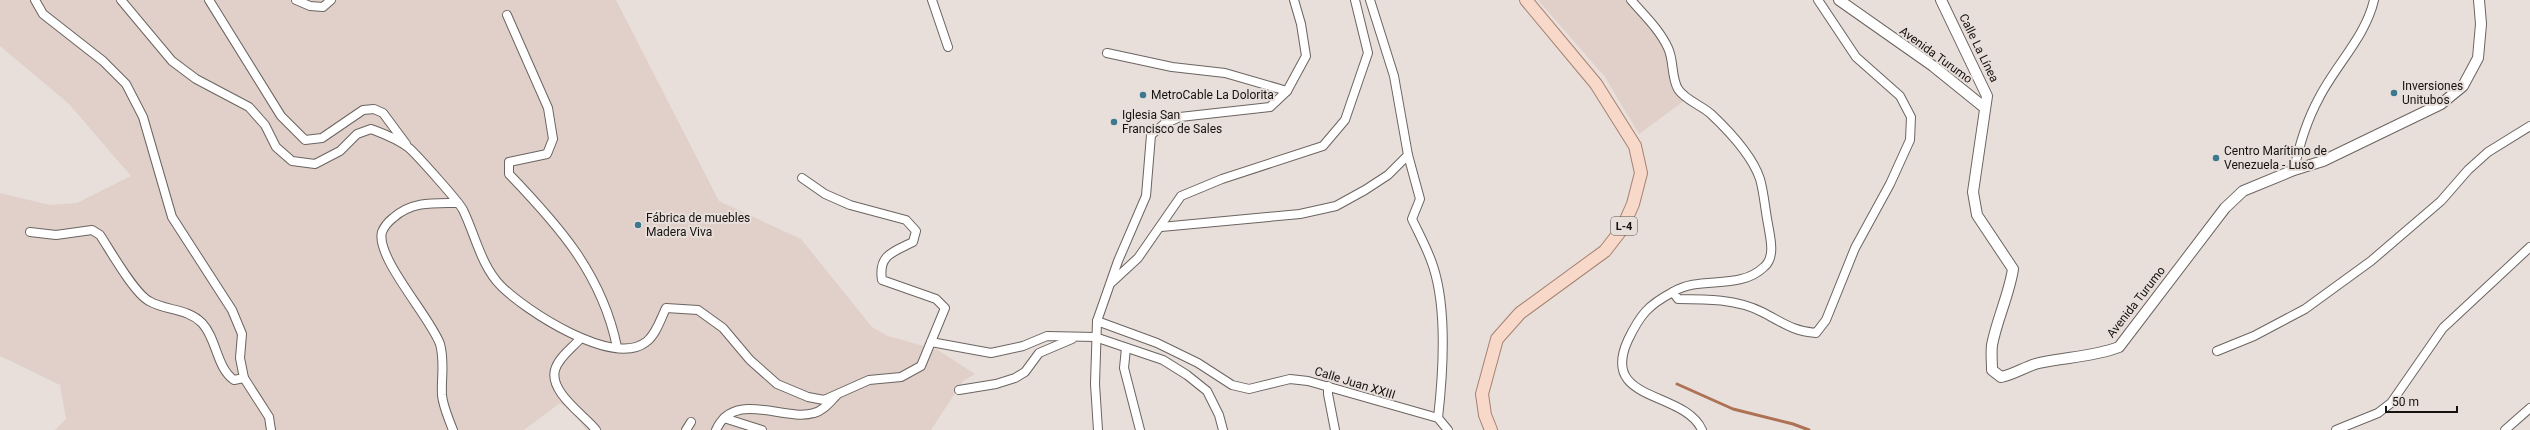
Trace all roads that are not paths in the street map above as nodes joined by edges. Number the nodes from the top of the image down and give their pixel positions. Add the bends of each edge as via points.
1 (35, 0) edge
2 (121, 0) edge
3 (209, 0) edge
4 (296, 0) edge
5 (332, 0) edge
6 (932, 0) edge
7 (1294, 0) edge
8 (1355, 0) edge
9 (1370, 0) edge
10 (1526, 0) edge
11 (1631, 0) edge
12 (1818, 0) edge
13 (1839, 0) edge
14 (1941, 0) edge
15 (2374, 0) edge
16 (2480, 0) edge
17 (1845, 4) edge
18 (507, 15) dead end
19 (948, 47) dead end
20 (1107, 53) dead end
21 (1287, 91) junction
22 (1985, 108) junction
23 (2530, 126) edge
24 (409, 148) junction
25 (1408, 155) junction
26 (2294, 170) junction
27 (802, 178) dead end
28 (458, 203) junction
29 (1161, 227) junction
30 (30, 232) dead end
31 (2530, 246) edge
32 (1110, 283) junction
33 (1673, 292) junction
34 (1097, 321) junction
35 (1095, 337) junction
36 (1074, 338) junction
37 (580, 339) junction
38 (931, 342) junction
39 (617, 347) junction
40 (1126, 348) junction
41 (2217, 351) dead end
42 (244, 378) junction
43 (1328, 386) junction
44 (959, 390) dead end
45 (838, 394) junction
46 (2530, 408) edge
47 (724, 418) junction
48 (1438, 418) junction
49 (691, 422) dead end
50 (271, 430) edge
51 (453, 430) edge
52 (596, 430) edge
53 (686, 430) edge
54 (716, 430) edge
55 (762, 430) edge
56 (1098, 430) edge
57 (1140, 430) edge
58 (1223, 430) edge
59 (1335, 430) edge
60 (1448, 430) edge
61 (1491, 430) edge
62 (1702, 430) edge
63 (2336, 430) edge
64 (2505, 430) edge

1 - 42 street via 43,14 103,61 126,84 143,117 172,217 232,310 242,334 240,358
2 - 24 street via 172,61 196,79 249,107 265,125 276,147 292,161 315,164 340,151 357,134 371,129 390,136
3 - 24 street via 281,116 305,140 322,138 363,110 374,109 383,113
4 - 5 street via 310,6 323,7
6 - 19 street
7 - 21 street via 1306,56
8 - 29 street via 1368,53 1345,120 1323,146 1222,179 1181,196
9 - 25 street via 1394,76
10 - 61 main road, L-4 via 1596,84 1635,146 1641,173 1633,204 1622,229 1605,251 1520,313 1497,339 1482,394 1485,415
11 - 33 street via 1669,48 1676,87 1720,122 1754,166 1760,179 1772,241 1770,258 1765,267 1742,280 1683,286
12 - 33 street via 1856,58 1900,96 1911,117 1910,140 1890,184 1855,248 1826,320 1816,333 1806,332 1789,328 1761,311 1728,301 1678,299
13 - 17 street, Avenida Turumo
14 - 22 street, Calle La Línea via 1984,84 1987,96
15 - 26 street via 2362,27 2318,98 2298,150
16 - 26 street via 2478,58 2463,86 2441,104 2385,132 2322,161
17 - 22 street, Avenida Turumo via 1933,66
18 - 39 street via 548,108 553,139 547,154 509,162 508,174 556,224 576,252 604,301
20 - 21 street via 1172,67 1225,73
21 - 32 street via 1270,107 1180,117 1164,124 1151,135 1146,196
22 - 26 street, Avenida Turumo via 1973,192 1976,215 2013,269 2010,289 1992,346 1992,370 2001,376 2037,364 2059,359 2097,356 2119,348 2225,208 2243,191
23 - 41 street via 2488,152 2441,201 2371,261 2305,309 2254,336
24 - 28 street
25 - 29 street via 1388,175 1336,206 1300,214
25 - 48 street via 1420,199 1412,219 1434,267 1440,298 1442,360
27 - 38 street via 825,194 850,205 906,220 916,231 913,242 884,259 880,268 882,280 936,299 945,308
28 - 37 street via 482,255 500,284 527,308
28 - 51 street via 421,203 402,210 388,222 382,233 385,249 398,278 429,322 440,344 444,364 442,397
29 - 32 street via 1138,258
30 - 42 street via 56,235 92,230 100,234 138,291 148,301 187,312 201,323 212,337 227,376 234,380
31 - 63 street via 2443,328 2391,403 2378,413
32 - 34 street
33 - 62 street via 1652,303 1637,322 1623,351 1621,366 1632,386 1686,411 1698,420
34 - 35 street
34 - 43 street, Calle Juan XXIII via 1157,342 1232,384 1250,389 1290,379
35 - 36 street
35 - 40 street
35 - 56 street via 1094,384
36 - 38 street via 1047,336 1023,346 992,353
36 - 44 street via 1039,353 1025,372 1015,378
37 - 39 street
37 - 52 street via 561,359 555,371 555,381 564,398
38 - 45 street via 921,366 901,377 869,380
39 - 45 street via 631,348 646,342 657,328 666,308 698,310 723,328 750,360 777,384 808,397 824,400
40 - 57 street via 1124,368
40 - 58 street via 1163,360 1207,391
42 - 50 street via 269,417
43 - 48 street, Calle Juan XXIII via 1402,410
43 - 59 street
45 - 47 street via 816,413 804,415 753,409 734,411
46 - 64 street
47 - 54 street
47 - 55 street
48 - 60 street
49 - 53 street

